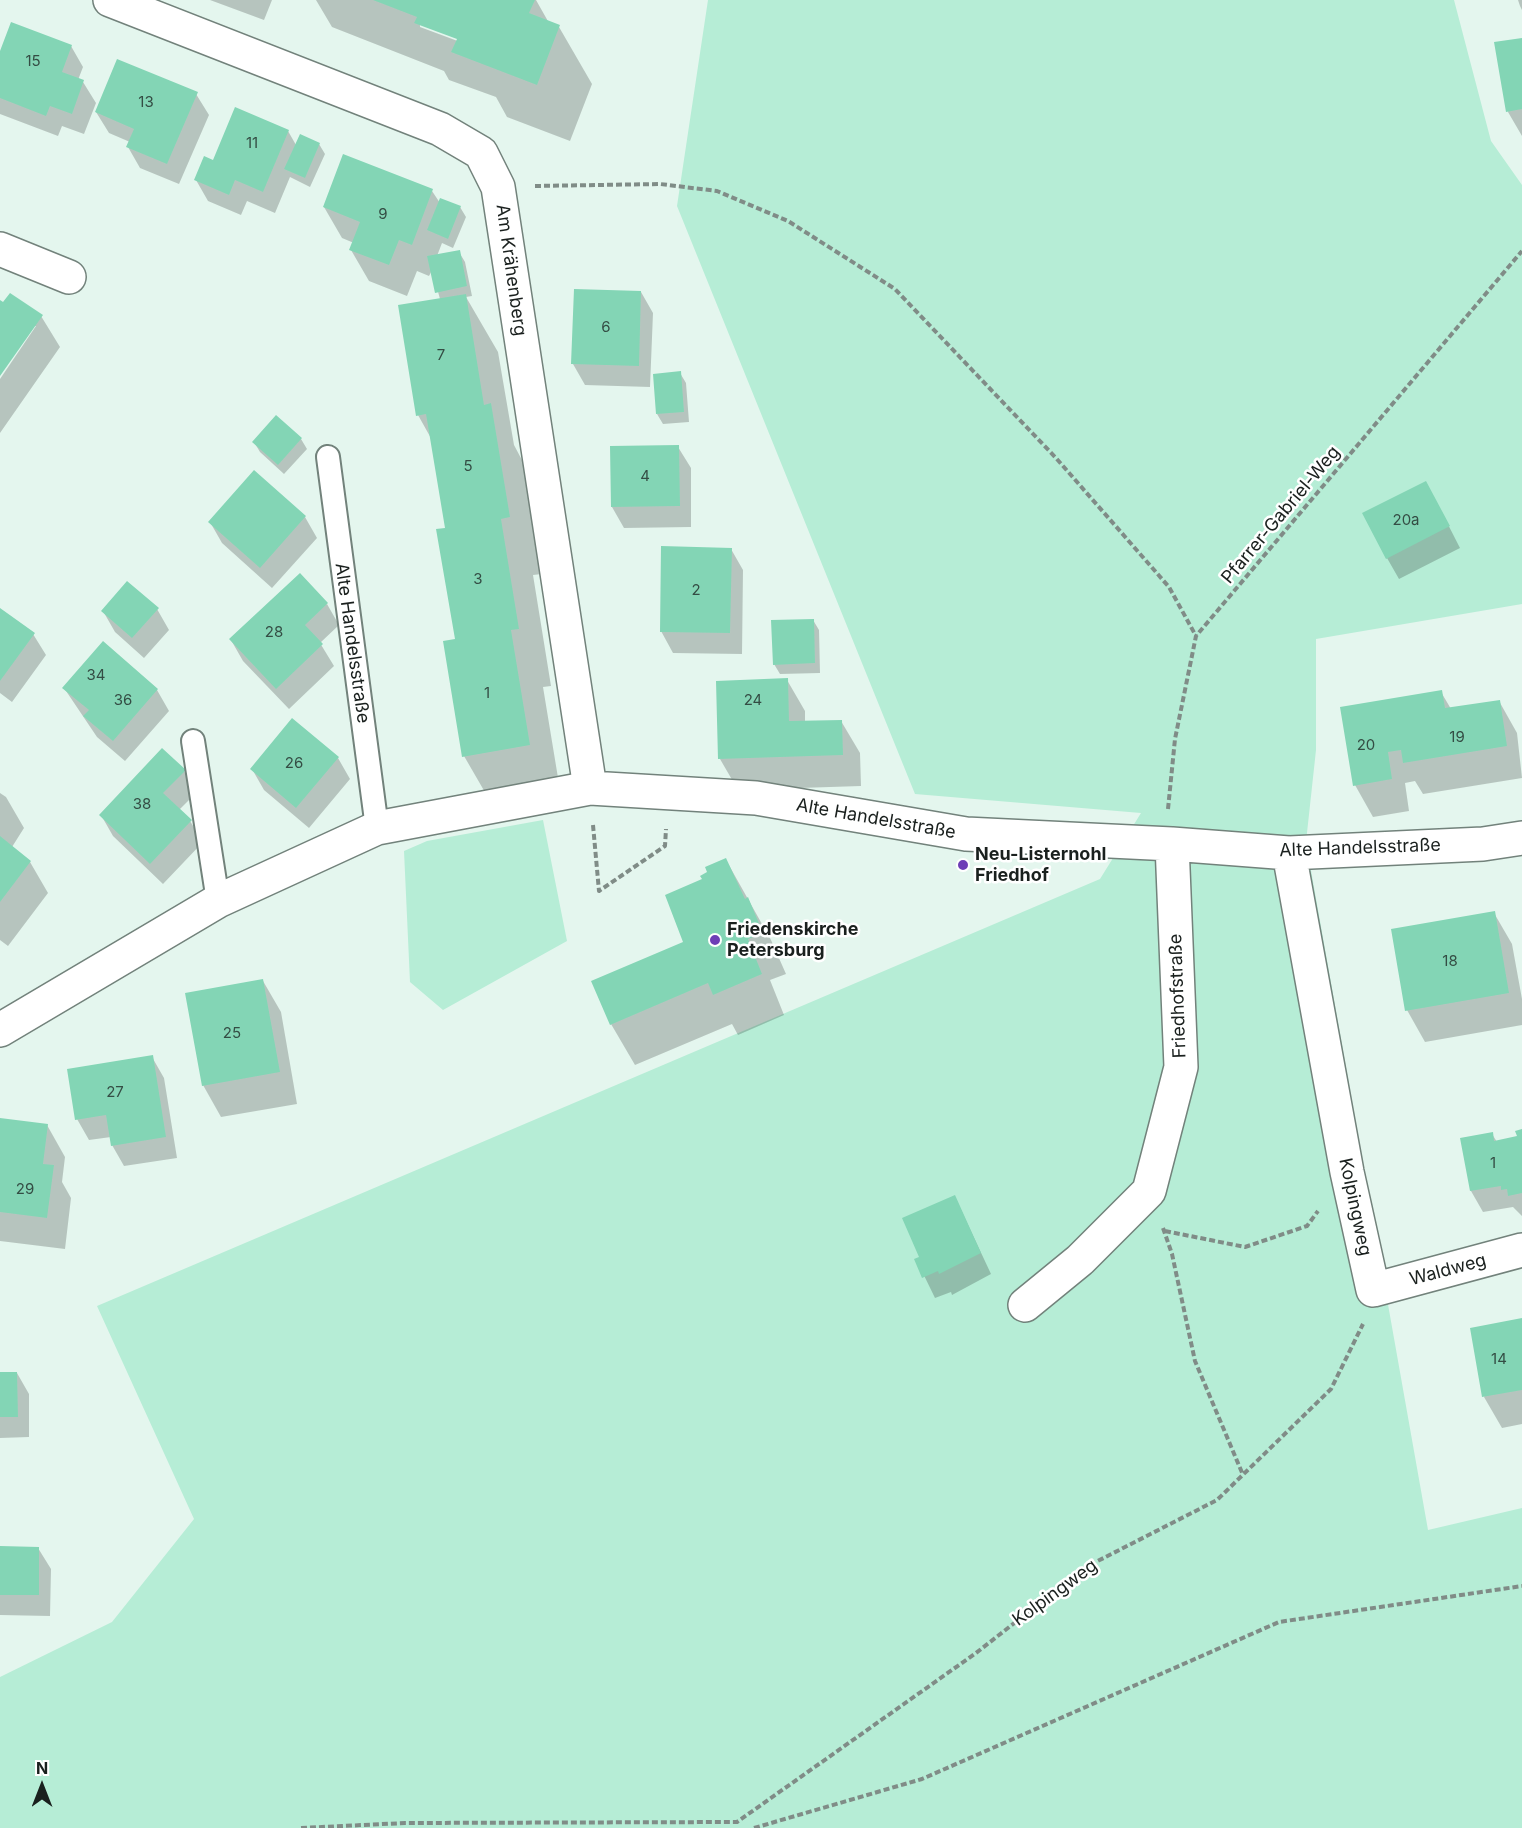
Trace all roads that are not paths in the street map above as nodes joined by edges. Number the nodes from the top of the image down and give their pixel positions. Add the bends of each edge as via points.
1 (110, 0) edge
2 (0, 249) edge
3 (69, 277) dead end
4 (328, 457) dead end
5 (193, 741) dead end
6 (590, 788) junction
7 (377, 828) junction
8 (1522, 838) edge
9 (1168, 844) junction
10 (1289, 853) junction
11 (218, 902) junction
12 (0, 1030) edge
13 (1522, 1251) edge
14 (1373, 1290) joint
15 (1025, 1305) dead end

1 - 6 street, Am Krähenberg via 440,129 481,153 498,187
2 - 3 street
4 - 7 lane, Alte Handelsstraße
5 - 11 lane
6 - 7 street, Alte Handelsstraße
6 - 9 street, Alte Handelsstraße via 756,798 966,834
7 - 11 street, Alte Handelsstraße
8 - 10 street, Alte Handelsstraße via 1484,844
9 - 10 street, Alte Handelsstraße
9 - 15 street, Friedhofstraße via 1181,1067 1149,1191 1080,1260
10 - 14 street, Kolpingweg via 1347,1172
11 - 12 street, Alte Handelsstraße
13 - 14 street, Waldweg

